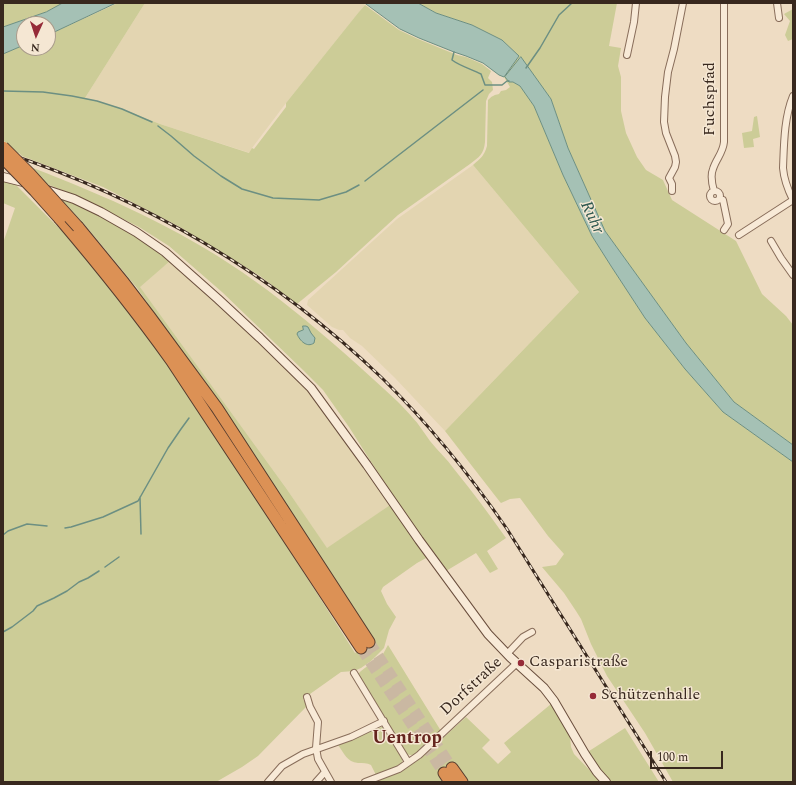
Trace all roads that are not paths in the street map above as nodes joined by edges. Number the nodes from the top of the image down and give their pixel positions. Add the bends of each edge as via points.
1 (636, 3) edge
2 (683, 3) edge
3 (724, 3) edge
4 (777, 3) edge
5 (779, 18) dead end
6 (627, 55) dead end
7 (793, 96) edge
8 (3, 147) edge
9 (3, 158) edge
10 (3, 177) edge
11 (672, 191) dead end
12 (724, 230) dead end
13 (739, 236) dead end
14 (771, 241) dead end
15 (793, 275) edge
16 (532, 632) dead end
17 (507, 654) junction
18 (517, 663) junction
19 (354, 673) dead end
20 (307, 697) dead end
21 (384, 721) junction
22 (316, 748) junction
23 (408, 762) junction
24 (325, 772) junction
25 (449, 774) tunnel mouth
26 (268, 782) edge
27 (316, 782) edge
28 (331, 782) edge
29 (365, 782) edge
30 (462, 782) edge
31 (606, 782) edge

1 - 6 street
2 - 11 street via 665,97 664,122 676,162 669,178
3 - 12 street, Fuchspfad via 724,142 712,170 711,182 714,191 711,198 715,201 723,200 728,219
4 - 5 street
7 - 13 street via 789,106 784,163 784,175 793,200
8 - 9 highway, bridge via 50,195 128,288 216,408 365,645 171,360 121,292 60,219
10 - 17 main road via 67,197 102,212 136,232 165,252 260,338 311,388 418,540 488,634
14 - 15 street
16 - 17 street via 523,637
17 - 18 main road
18 - 23 street, Dorfstraße via 419,755
18 - 31 main road via 554,701 585,754
19 - 21 street
20 - 22 street via 318,722
21 - 22 street via 351,737
21 - 23 street
22 - 24 street
22 - 26 street via 282,766
23 - 29 street, Dorfstraße via 399,769
24 - 27 street
24 - 28 street
25 - 30 highway

